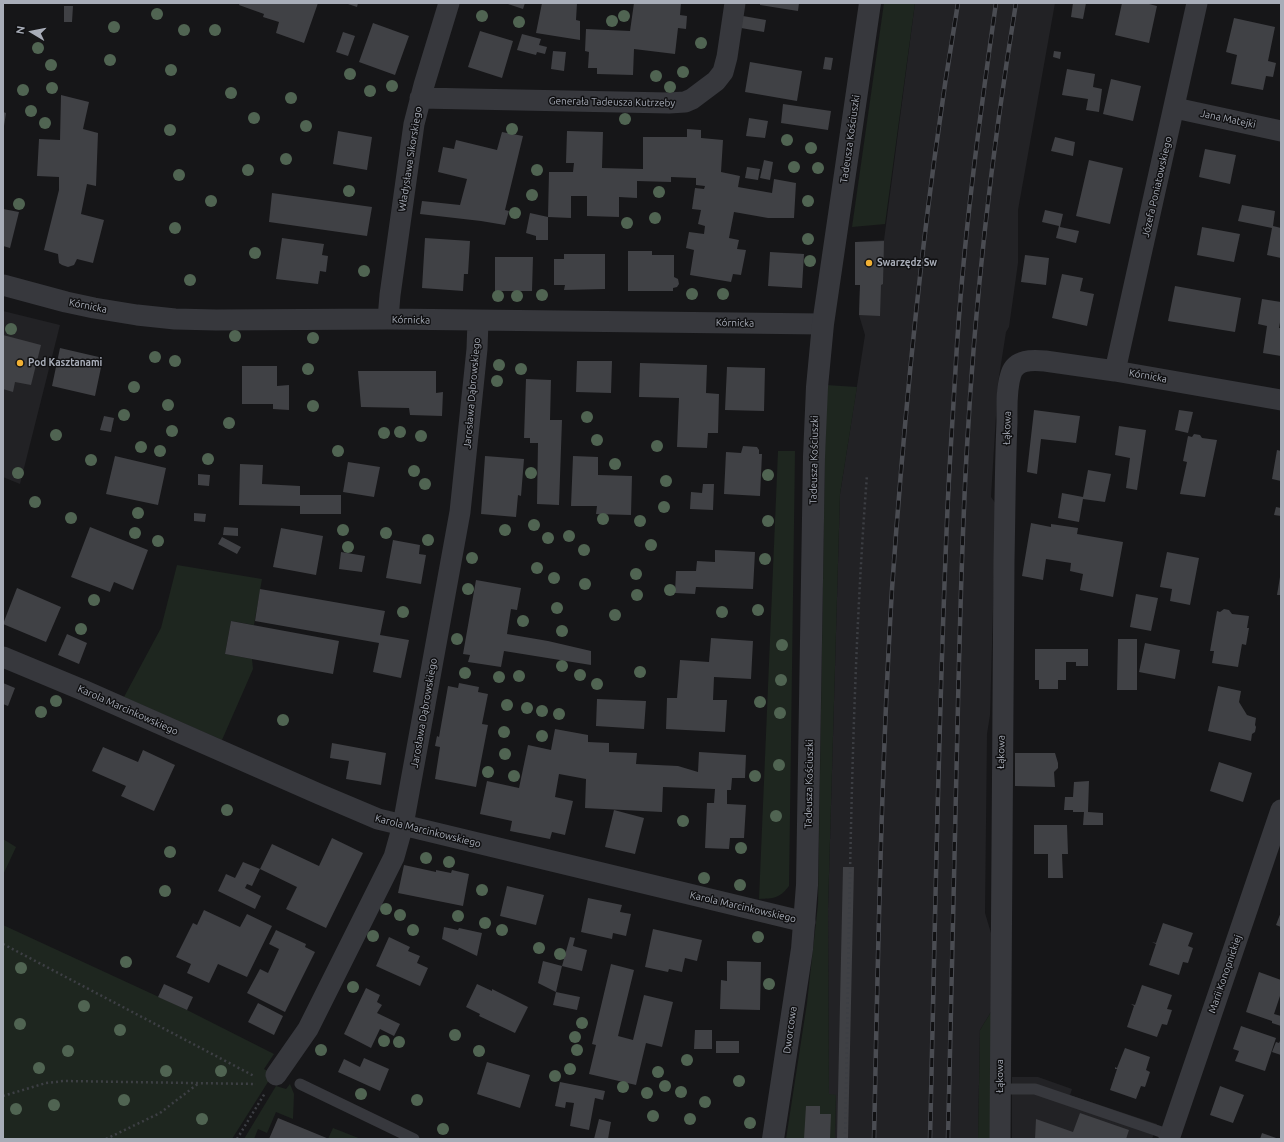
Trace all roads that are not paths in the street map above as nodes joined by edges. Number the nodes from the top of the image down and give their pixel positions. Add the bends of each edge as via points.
1 (449, 3) edge
2 (735, 3) edge
3 (870, 3) edge
4 (1197, 3) edge
5 (420, 98) junction
6 (1175, 108) junction
7 (1281, 131) edge
8 (3, 285) edge
9 (388, 319) junction
10 (478, 321) junction
11 (824, 324) junction
12 (1015, 367) joint
13 (1115, 371) junction
14 (1281, 400) edge
15 (3, 657) edge
16 (1281, 810) edge
17 (403, 825) junction
18 (804, 922) junction
19 (273, 1080) road end
20 (300, 1084) dead end
21 (1000, 1089) junction
22 (1169, 1137) edge
23 (414, 1139) edge
24 (773, 1139) edge
25 (1000, 1139) edge

1 - 5 street, Władysława Sikorskiego
2 - 5 street, Generała Tadeusza Kutrzeby via 723,72 700,95 689,101 669,103
3 - 11 street, Tadeusza Kościuszki
4 - 6 street, Józefa Poniatowskiego
5 - 9 street, Władysława Sikorskiego via 414,124
6 - 7 street, Jana Matejki
6 - 13 street, Józefa Poniatowskiego
8 - 9 street, Kórnicka via 94,308 167,318
9 - 10 street, Kórnicka
10 - 11 street, Kórnicka
10 - 17 street, Jarosława Dąbrowskiego via 460,512
11 - 18 street, Tadeusza Kościuszki via 815,410 808,832
12 - 13 street, Kórnicka via 1020,363 1034,360
12 - 21 street, Łąkowa via 1010,379 1006,437
13 - 14 street, Kórnicka
15 - 17 street, Karola Marcinkowskiego via 371,816
16 - 22 street, Marii Konopnickiej
17 - 18 street, Karola Marcinkowskiego
17 - 19 street, Jarosława Dąbrowskiego via 394,857 308,1029
18 - 24 street, Dworcowa
20 - 23 lane
21 - 22 lane via 1035,1089
21 - 25 street, Łąkowa

